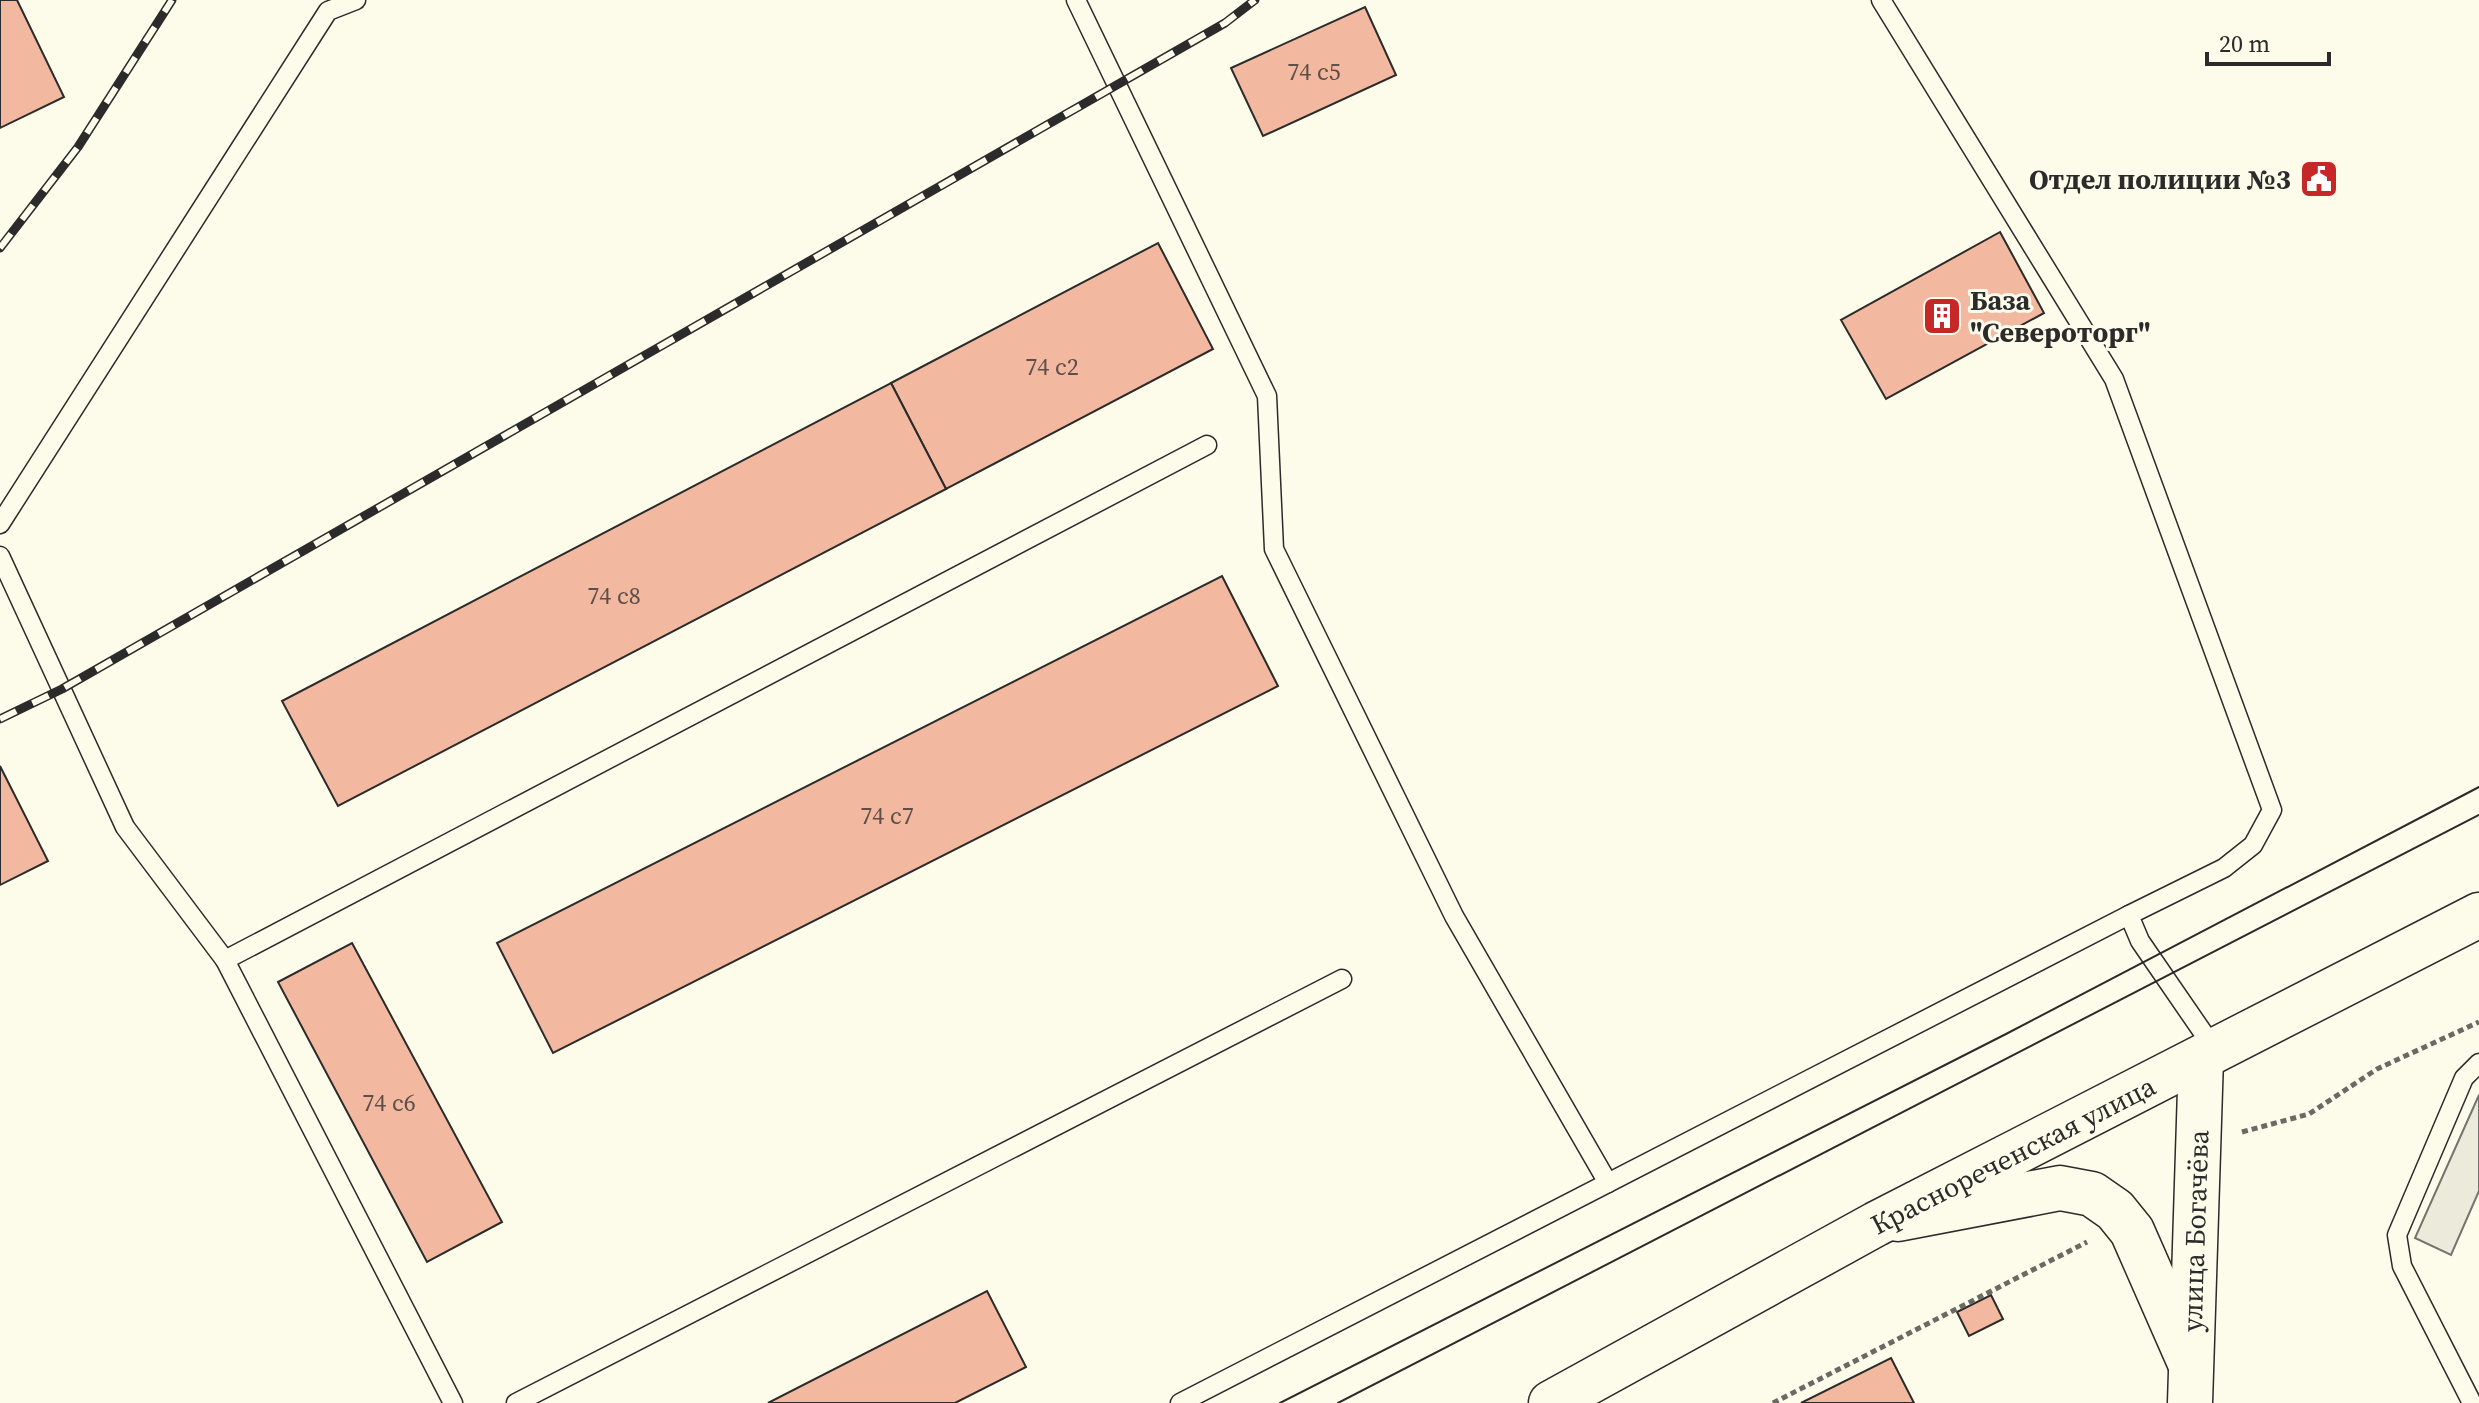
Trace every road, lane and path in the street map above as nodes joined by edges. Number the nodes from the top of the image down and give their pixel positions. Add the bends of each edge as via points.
1 (356, 0) edge
2 (1076, 0) edge
3 (1881, 0) edge
4 (1207, 445) dead end
5 (0, 524) edge
6 (0, 556) edge
7 (2129, 915) junction
8 (2479, 915) edge
9 (225, 960) junction
10 (1342, 979) dead end
11 (2479, 1022) edge
12 (2208, 1054) junction
13 (2479, 1063) edge
14 (2196, 1180) junction
15 (1608, 1183) junction
16 (2126, 1221) junction
17 (1876, 1224) junction
18 (2190, 1383) edge
19 (453, 1403) edge
20 (516, 1403) edge
21 (1180, 1403) edge
22 (1551, 1403) edge
23 (1773, 1403) edge
24 (2472, 1403) edge

1 - 5 lane via 328,11
2 - 15 lane via 1267,396 1274,549 1454,916
3 - 7 lane via 2114,379 2272,810 2253,845 2224,868
4 - 9 lane
6 - 9 lane via 125,827
7 - 12 lane
7 - 15 lane
8 - 12 main road, Краснореченская улица
9 - 19 lane
10 - 20 lane
11 - 14 path via 2377,1069 2309,1114 2225,1138 2211,1168
12 - 14 main road, улица Богачёва
12 - 17 main road, Краснореченская улица
13 - 24 lane via 2464,1078 2397,1235 2402,1266
14 - 18 main road, улица Богачёва
15 - 21 lane
16 - 17 main road via 2092,1194 2060,1188
16 - 18 main road via 2150,1267
16 - 23 path
17 - 22 main road, Краснореченская улица

